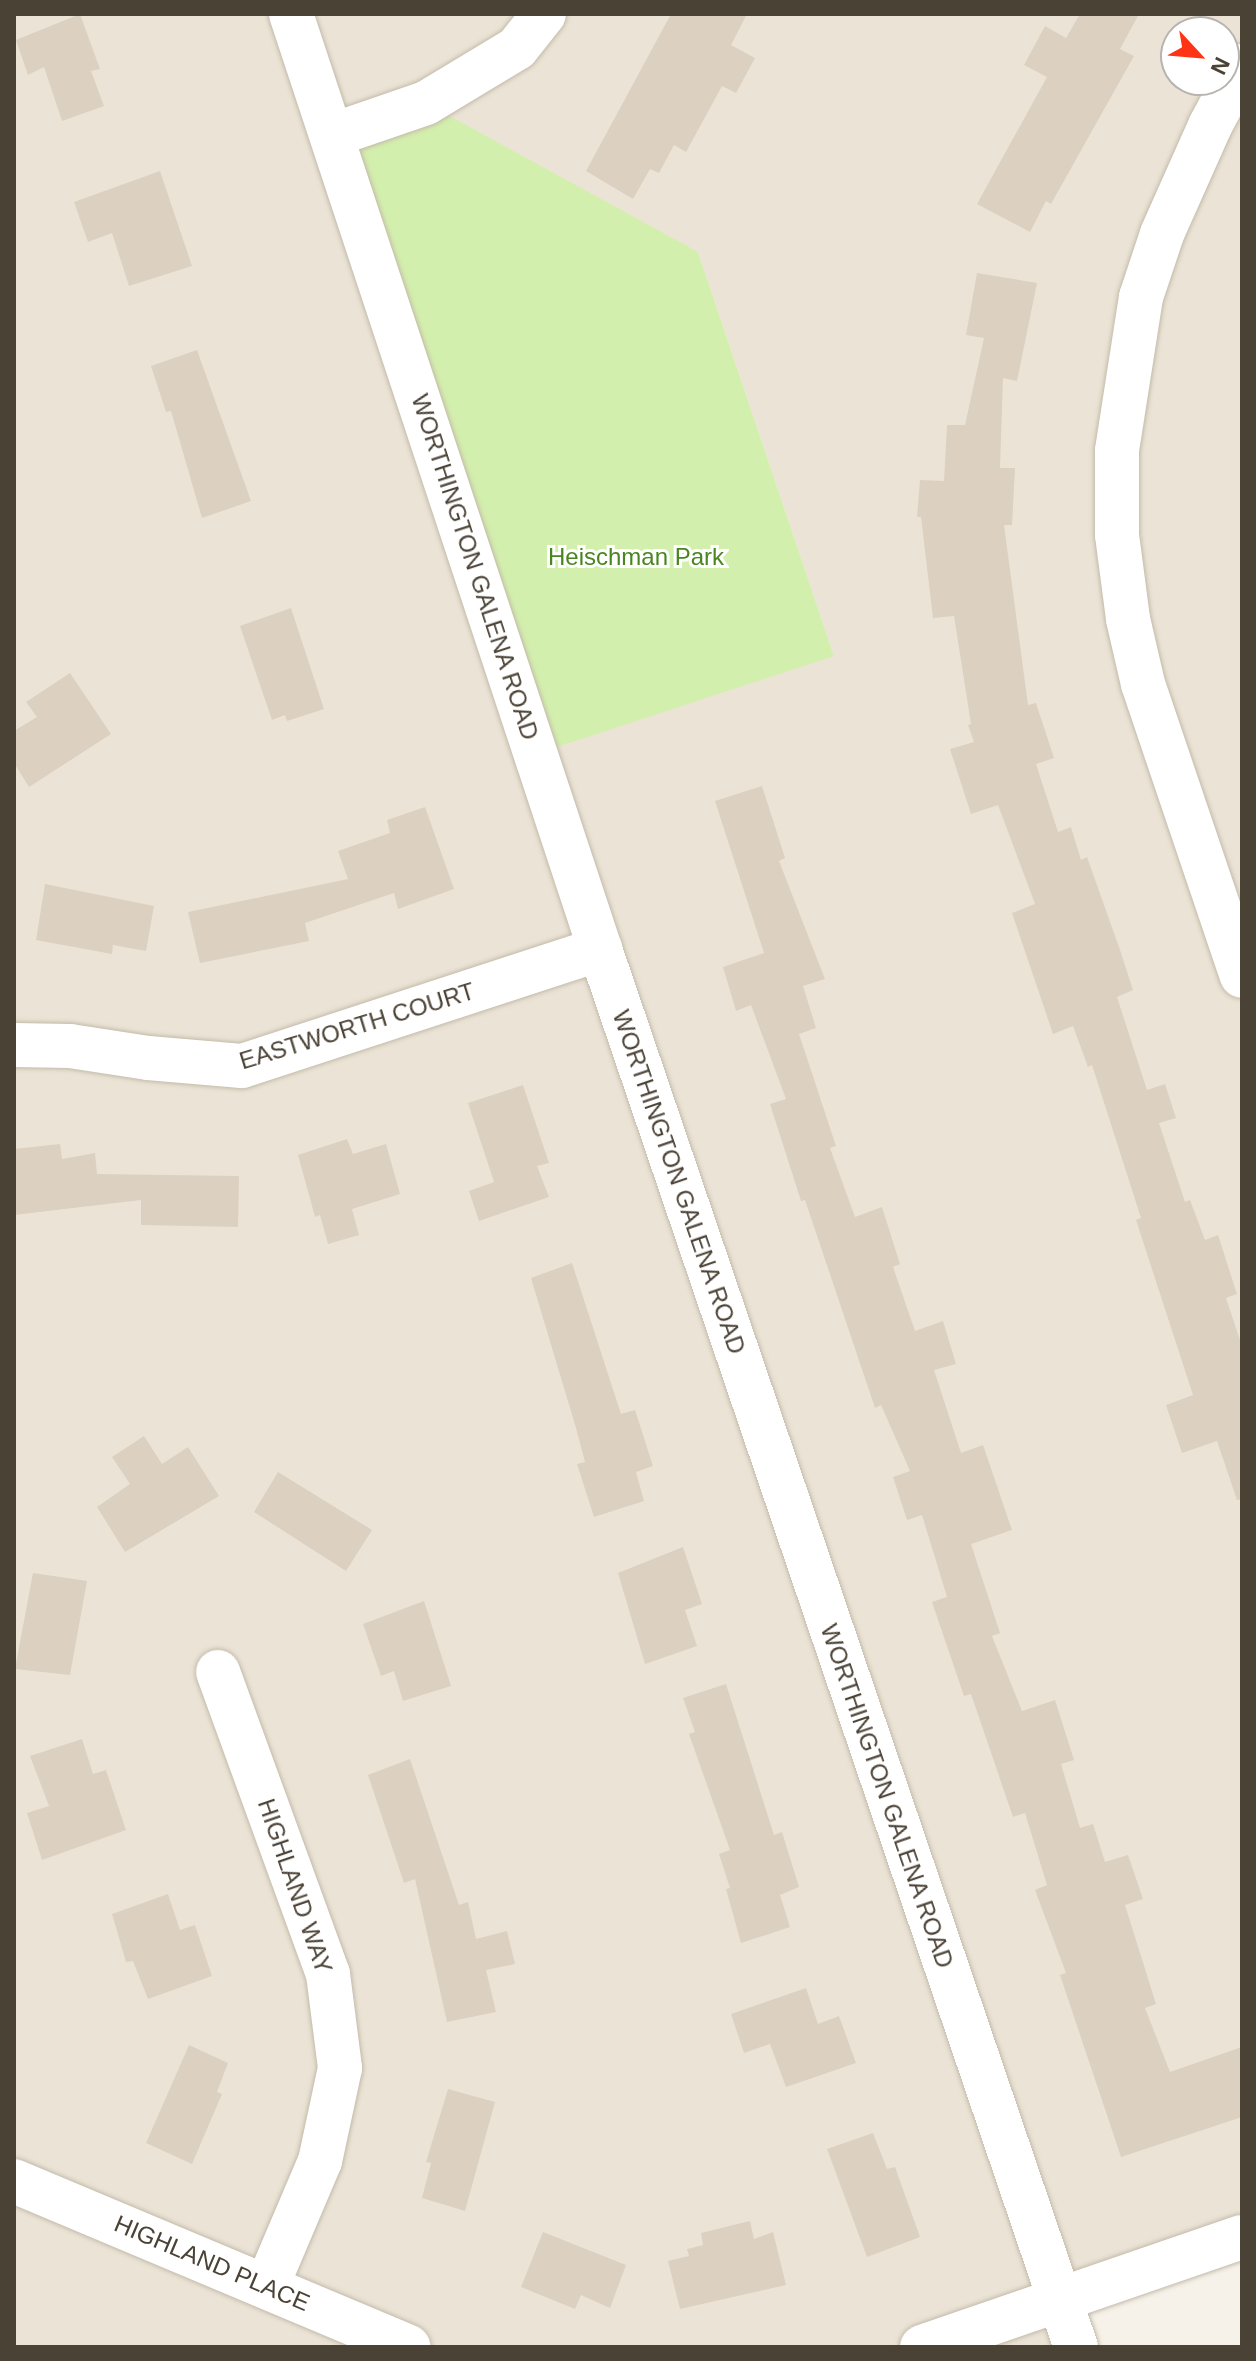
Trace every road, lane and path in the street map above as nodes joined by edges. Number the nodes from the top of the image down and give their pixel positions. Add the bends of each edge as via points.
1 (291, 14) edge
2 (544, 14) edge
3 (1242, 66) edge
4 (333, 135) junction
5 (600, 949) junction
6 (1242, 976) edge
7 (14, 1045) edge
8 (218, 1672) dead end
9 (14, 2181) edge
10 (1242, 2237) edge
11 (267, 2286) junction
12 (1059, 2300) junction
13 (408, 2347) edge
14 (922, 2347) edge
15 (1076, 2347) edge

1 - 4 street, WORTHINGTON GALENA ROAD
2 - 4 street via 517,48 426,103
3 - 6 street via 1162,234 1141,297 1117,451 1117,535 1128,619 1166,756
4 - 5 street, WORTHINGTON GALENA ROAD
5 - 7 street, EASTWORTH COURT via 242,1066 70,1046
5 - 12 street, WORTHINGTON GALENA ROAD
8 - 11 street, HIGHLAND WAY via 328,1974 340,2068 320,2161
9 - 11 street, HIGHLAND PLACE
10 - 12 street
11 - 13 street, HIGHLAND PLACE
12 - 14 street
12 - 15 street, WORTHINGTON GALENA ROAD

